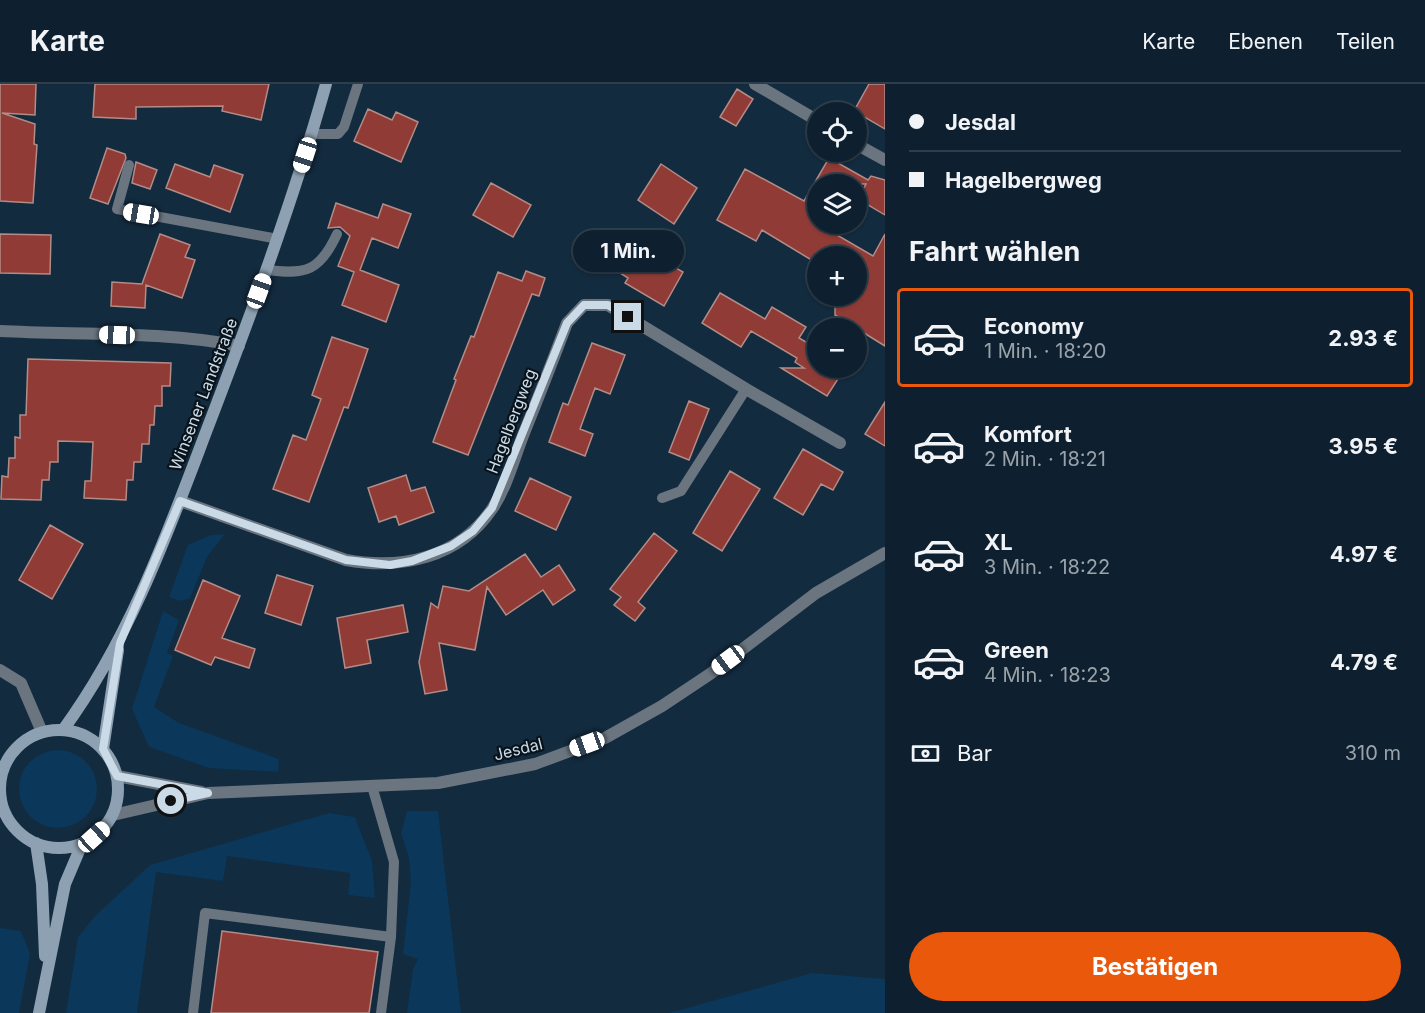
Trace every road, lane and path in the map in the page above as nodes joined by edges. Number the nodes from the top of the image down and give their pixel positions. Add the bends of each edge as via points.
1 (326, 84) edge
2 (358, 84) edge
3 (755, 84) edge
4 (807, 115) edge
5 (312, 134) junction
6 (867, 150) edge
7 (885, 160) edge
8 (129, 165) dead end
9 (337, 234) dead end
10 (278, 239) junction
11 (267, 270) junction
12 (0, 332) edge
13 (239, 346) junction
14 (746, 389) junction
15 (840, 442) dead end
16 (662, 498) dead end
17 (180, 501) junction
18 (885, 553) edge
19 (120, 643) junction
20 (0, 670) edge
21 (63, 730) junction
22 (42, 732) junction
23 (103, 749) junction
24 (2, 772) edge
25 (117, 776) junction
26 (372, 786) junction
27 (208, 793) junction
28 (113, 815) junction
29 (5, 821) edge
30 (36, 843) junction
31 (82, 844) junction
32 (391, 938) junction
33 (46, 975) junction
34 (39, 1013) edge
35 (193, 1013) edge
36 (381, 1013) edge

1 - 5 street, Winsener Landstraße
2 - 5 lane via 338,134
3 - 4 street
5 - 10 street, Winsener Landstraße
6 - 7 street
8 - 10 lane via 117,209
9 - 11 lane via 327,255 316,266 286,273
10 - 11 street, Winsener Landstraße
11 - 13 street, Winsener Landstraße
12 - 13 street via 129,336
13 - 17 street, Winsener Landstraße
14 - 15 street, Hagelbergweg
14 - 16 lane via 681,491
14 - 17 street, Hagelbergweg via 608,305 584,305 567,323 500,496 484,519 451,546 412,561 365,564
17 - 19 street, Winsener Landstraße
18 - 26 street, Jesdal via 816,593 662,706 605,738 535,764 438,783
19 - 21 street, Winsener Landstraße
19 - 23 street, Winsener Landstraße
20 - 22 street via 21,682
21 - 22 street
21 - 23 street via 78,733
22 - 24 street via 25,741
23 - 25 street
24 - 29 street
25 - 27 street, Jesdal
25 - 28 street via 118,796
26 - 27 street, Jesdal
26 - 32 lane via 394,862
27 - 28 street, Jesdal
28 - 31 street via 105,827
29 - 30 street
30 - 31 street via 66,848
30 - 33 street
31 - 33 street via 65,884
32 - 35 lane via 205,913
32 - 36 lane
33 - 34 street

